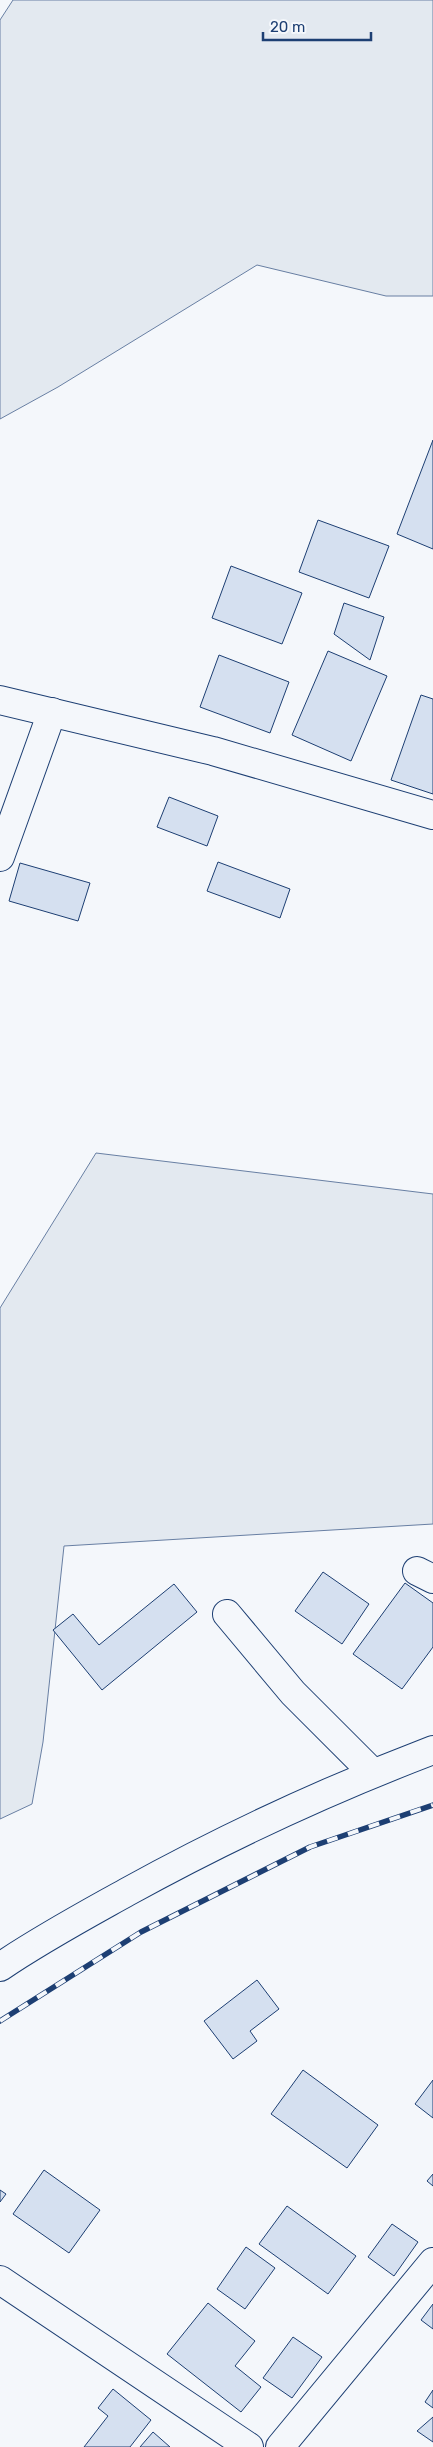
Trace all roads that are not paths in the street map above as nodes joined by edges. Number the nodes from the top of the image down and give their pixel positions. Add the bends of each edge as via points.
1 (0, 700) edge
2 (52, 712) junction
3 (433, 815) edge
4 (0, 857) edge
5 (227, 1614) dead end
6 (433, 1750) edge
7 (374, 1773) junction
8 (0, 1967) edge
9 (433, 2262) edge
10 (0, 2280) edge
11 (249, 2447) edge
12 (280, 2447) edge

1 - 2 street
2 - 3 street via 213,751
2 - 4 street
5 - 7 street via 293,1693
6 - 7 street
7 - 8 street via 190,1857 38,1941
9 - 12 street
10 - 11 street

